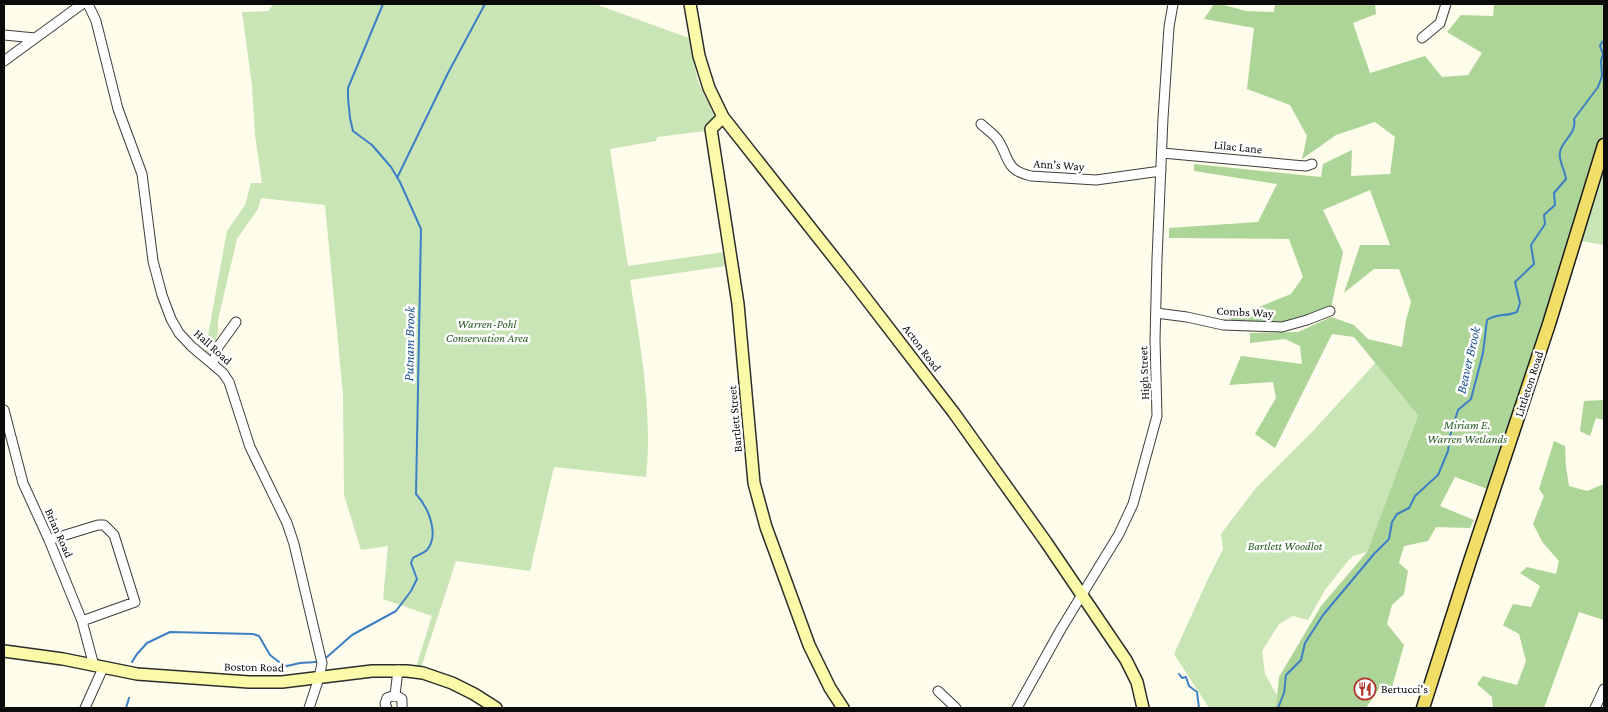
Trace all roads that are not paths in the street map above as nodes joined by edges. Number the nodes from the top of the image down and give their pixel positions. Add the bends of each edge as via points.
1 (82, 4) edge
2 (88, 4) edge
3 (690, 4) edge
4 (1173, 4) edge
5 (1446, 4) edge
6 (4, 35) edge
7 (35, 38) junction
8 (1422, 38) dead end
9 (4, 61) edge
10 (723, 117) junction
11 (980, 124) dead end
12 (1604, 145) edge
13 (1162, 153) junction
14 (1312, 164) dead end
15 (1161, 171) junction
16 (1330, 311) dead end
17 (1156, 313) junction
18 (236, 322) dead end
19 (213, 364) junction
20 (4, 410) edge
21 (49, 540) junction
22 (1082, 595) junction
23 (82, 621) junction
24 (4, 651) edge
25 (98, 667) junction
26 (398, 670) junction
27 (319, 678) junction
28 (1604, 689) edge
29 (938, 691) dead end
30 (395, 695) junction
31 (85, 708) edge
32 (309, 708) edge
33 (387, 708) edge
34 (402, 708) edge
35 (496, 708) edge
36 (843, 708) edge
37 (956, 708) edge
38 (1018, 708) edge
39 (1143, 708) edge
40 (1423, 708) edge
41 (1595, 708) edge

1 - 7 street
2 - 19 street, Hall Road via 96,21 118,109 142,174 153,261 162,295 179,333
3 - 10 main road, Acton Road via 698,56
4 - 13 street, High Street
5 - 8 street via 1440,23
6 - 7 street
7 - 9 street
10 - 22 main road, Acton Road via 954,412
10 - 36 main road, Bartlett Street via 711,129 738,304 754,483 766,527 809,645
11 - 15 street, Ann's Way via 998,140 1010,166 1021,174 1096,180
12 - 40 main road, Littleton Road
13 - 14 street, Lilac Lane
13 - 15 street, High Street
15 - 17 street, High Street
16 - 17 street, Combs Way via 1282,327 1224,326
17 - 22 street, High Street via 1157,416 1151,442 1133,504
18 - 19 street via 218,347
19 - 27 street, Hall Road via 229,382 250,448 287,523 322,664
20 - 21 street, Brian Road via 23,483
21 - 23 street, Brian Road
21 - 23 street via 98,525 104,525 114,536 135,602
22 - 38 street, High Street
22 - 39 main road, Acton Road via 1126,660 1137,682
23 - 25 street, Brian Road
24 - 25 main road, Boston Road
25 - 27 main road, Boston Road via 137,674 249,682
25 - 31 street
26 - 27 main road, Boston Road
26 - 30 street
26 - 35 main road, Boston Road via 423,673 452,683
27 - 32 street, Hall Road
28 - 41 street
29 - 37 street
30 - 33 street via 387,698
30 - 34 street via 402,699

